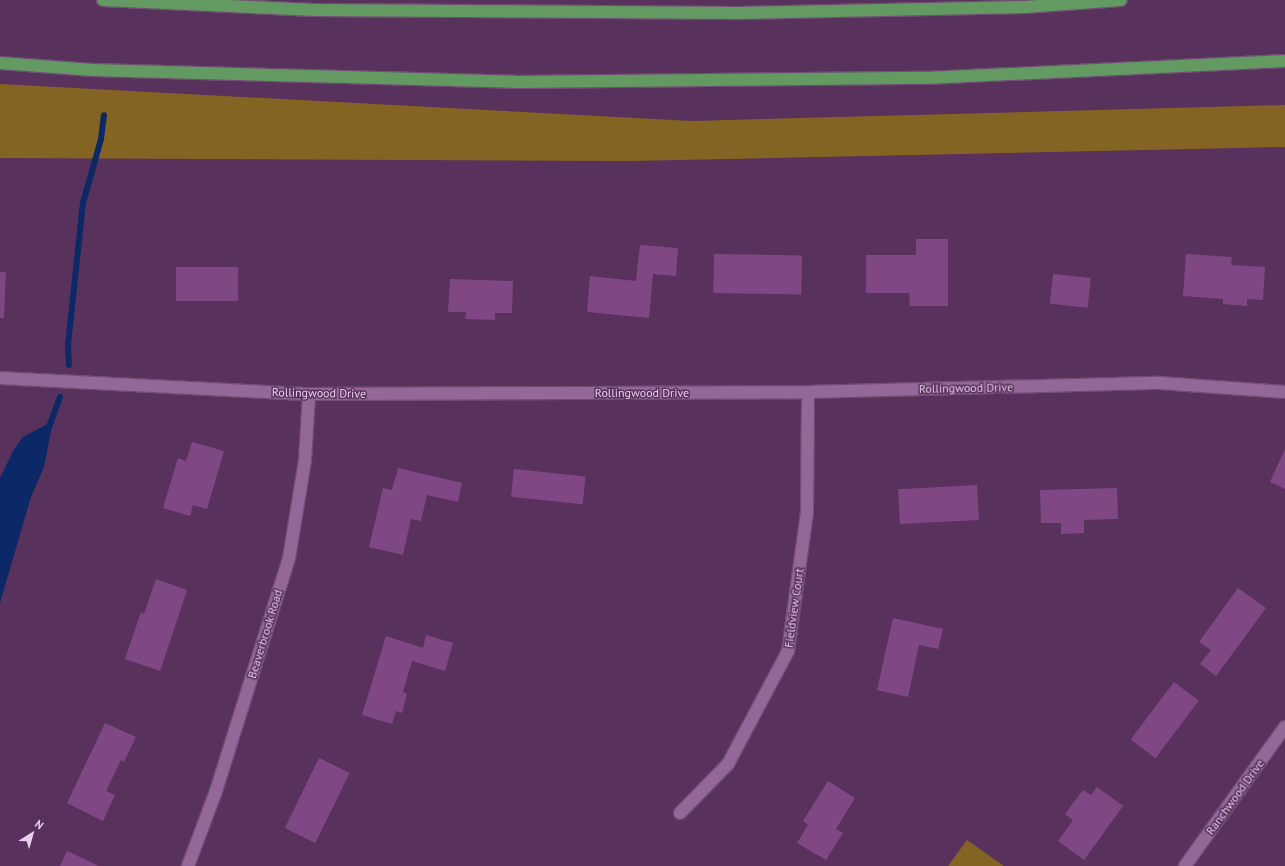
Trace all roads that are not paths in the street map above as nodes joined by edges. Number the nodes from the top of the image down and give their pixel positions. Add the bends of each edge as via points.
1 (103, 0) edge
2 (1121, 0) edge
3 (1285, 61) edge
4 (0, 63) edge
5 (0, 378) edge
6 (808, 392) junction
7 (1285, 392) edge
8 (309, 394) junction
9 (1285, 727) edge
10 (680, 813) dead end
11 (188, 866) edge
12 (1185, 866) edge

1 - 2 highway via 314,10 739,13 1025,7
3 - 4 highway via 926,78 523,82 93,70
5 - 8 street, Rollingwood Drive
6 - 7 street, Rollingwood Drive via 1160,383
6 - 8 street, Rollingwood Drive
6 - 10 street, Fieldview Court via 807,513 788,651 728,764
8 - 11 street, Beaverbrook Road via 305,460 289,558 216,791
9 - 12 street, Ranchwood Drive

